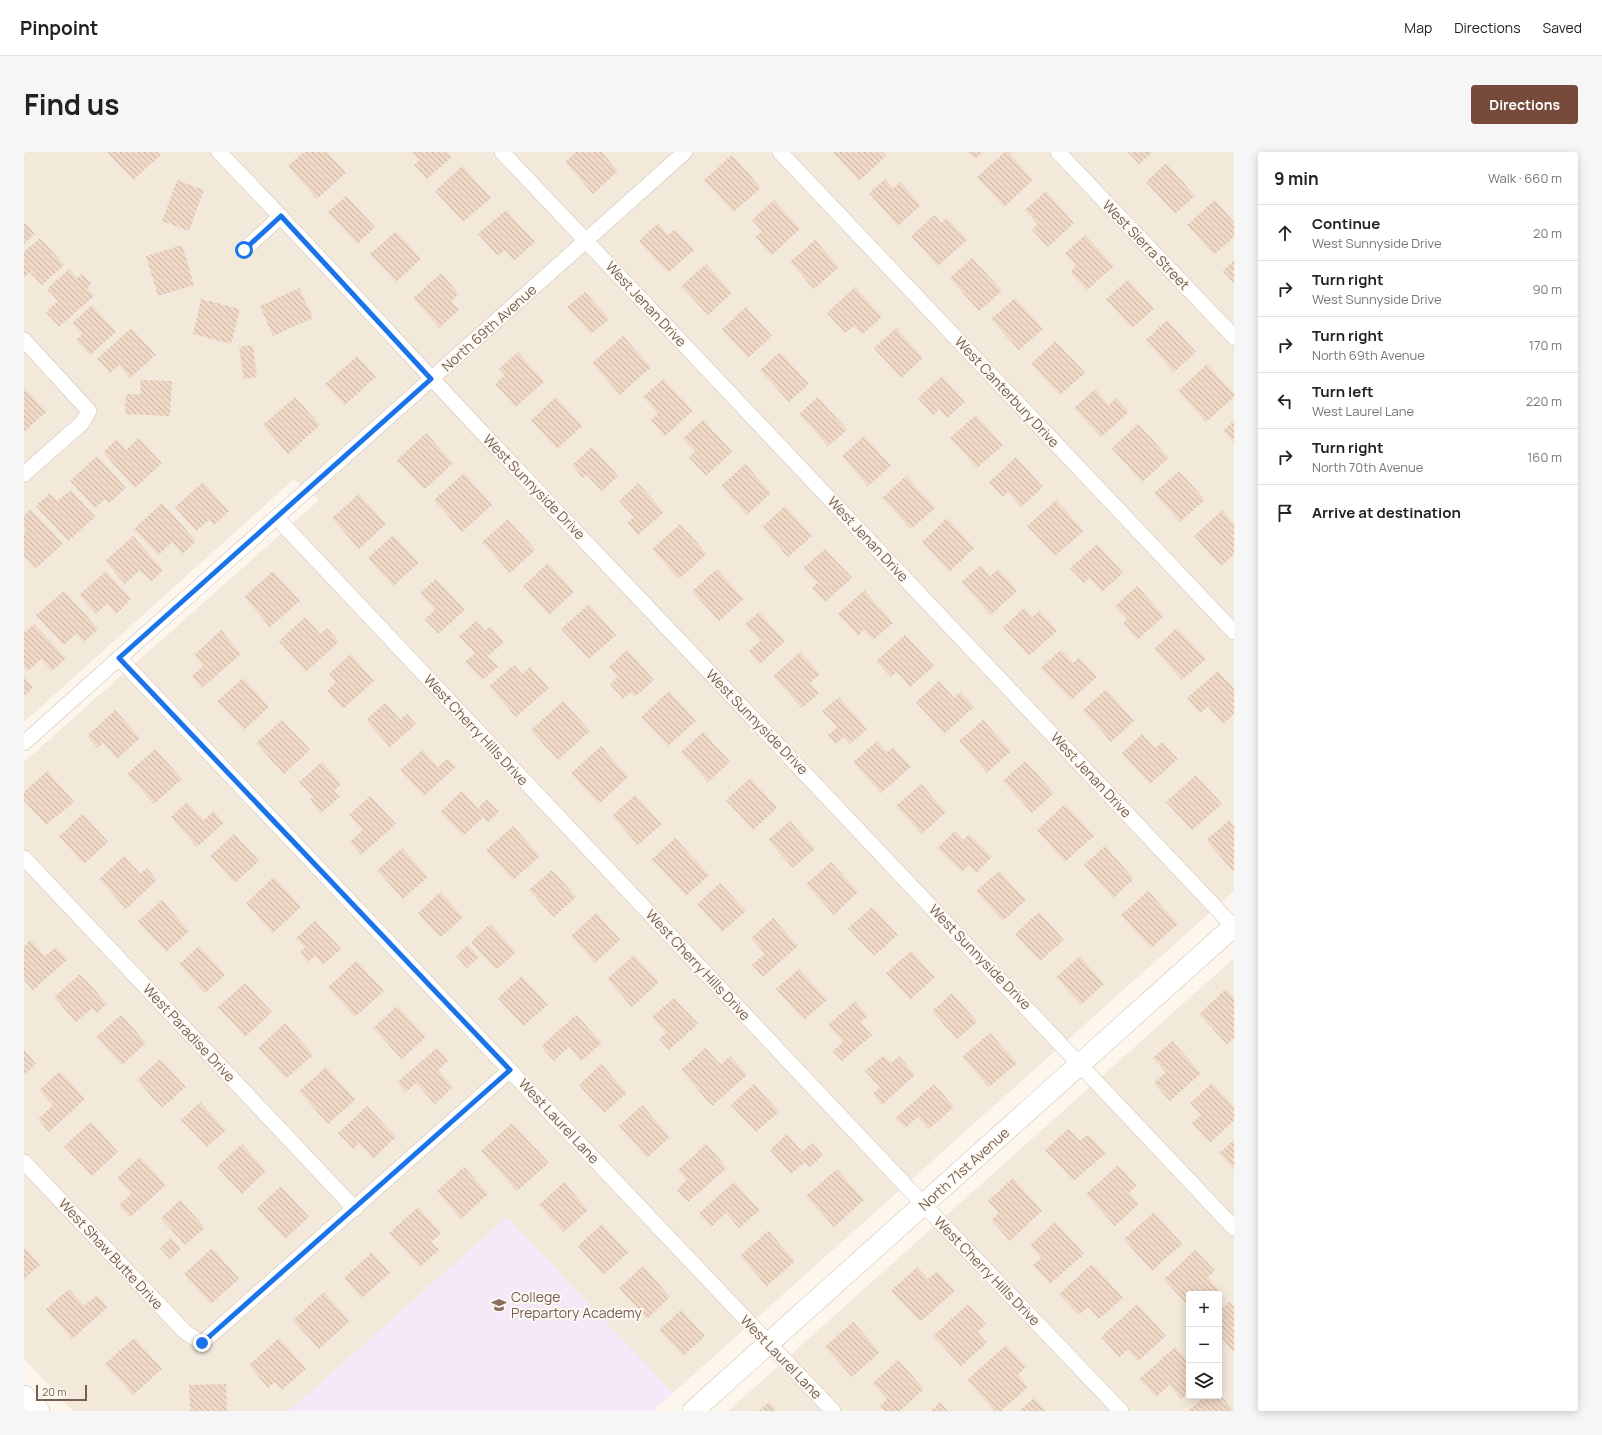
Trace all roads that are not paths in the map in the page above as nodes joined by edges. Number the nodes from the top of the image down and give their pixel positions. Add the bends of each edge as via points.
1 (219, 152) edge
2 (502, 152) edge
3 (685, 152) edge
4 (780, 152) edge
5 (1058, 152) edge
6 (281, 216) junction
7 (586, 240) junction
8 (244, 250) dead end
9 (1234, 337) edge
10 (24, 340) edge
11 (431, 379) junction
12 (24, 474) edge
13 (277, 518) junction
14 (1234, 632) edge
15 (119, 658) junction
16 (24, 743) edge
17 (24, 858) edge
18 (1234, 926) edge
19 (1081, 1064) junction
20 (510, 1070) junction
21 (24, 1162) edge
22 (924, 1205) junction
23 (355, 1209) junction
24 (1234, 1228) edge
25 (768, 1343) junction
26 (24, 1396) edge
27 (38, 1411) edge
28 (693, 1411) edge
29 (833, 1411) edge
30 (1121, 1411) edge

1 - 6 street, West Sunnyside Drive
2 - 7 street, West Jenan Drive
3 - 7 street, North 69th Avenue
4 - 14 street, West Canterbury Drive
5 - 9 street, West Sierra Street
6 - 8 street
6 - 11 street, West Sunnyside Drive
7 - 11 street, North 69th Avenue
7 - 18 street, West Jenan Drive
10 - 12 street via 89,411 82,423
11 - 13 street, North 69th Avenue
11 - 19 street, West Sunnyside Drive
13 - 15 street, North 69th Avenue
13 - 22 street, West Cherry Hills Drive
15 - 16 street, North 69th Avenue
15 - 20 street, West Laurel Lane
17 - 23 street, West Paradise Drive
18 - 19 street, North 71st Avenue
19 - 22 street, North 71st Avenue
19 - 24 street, West Sunnyside Drive
20 - 23 street
20 - 25 street, West Laurel Lane
21 - 23 street, West Shaw Butte Drive via 185,1332 202,1343
22 - 25 street, North 71st Avenue
22 - 30 street, West Cherry Hills Drive
25 - 28 street, North 71st Avenue
25 - 29 street, West Laurel Lane
26 - 27 street

